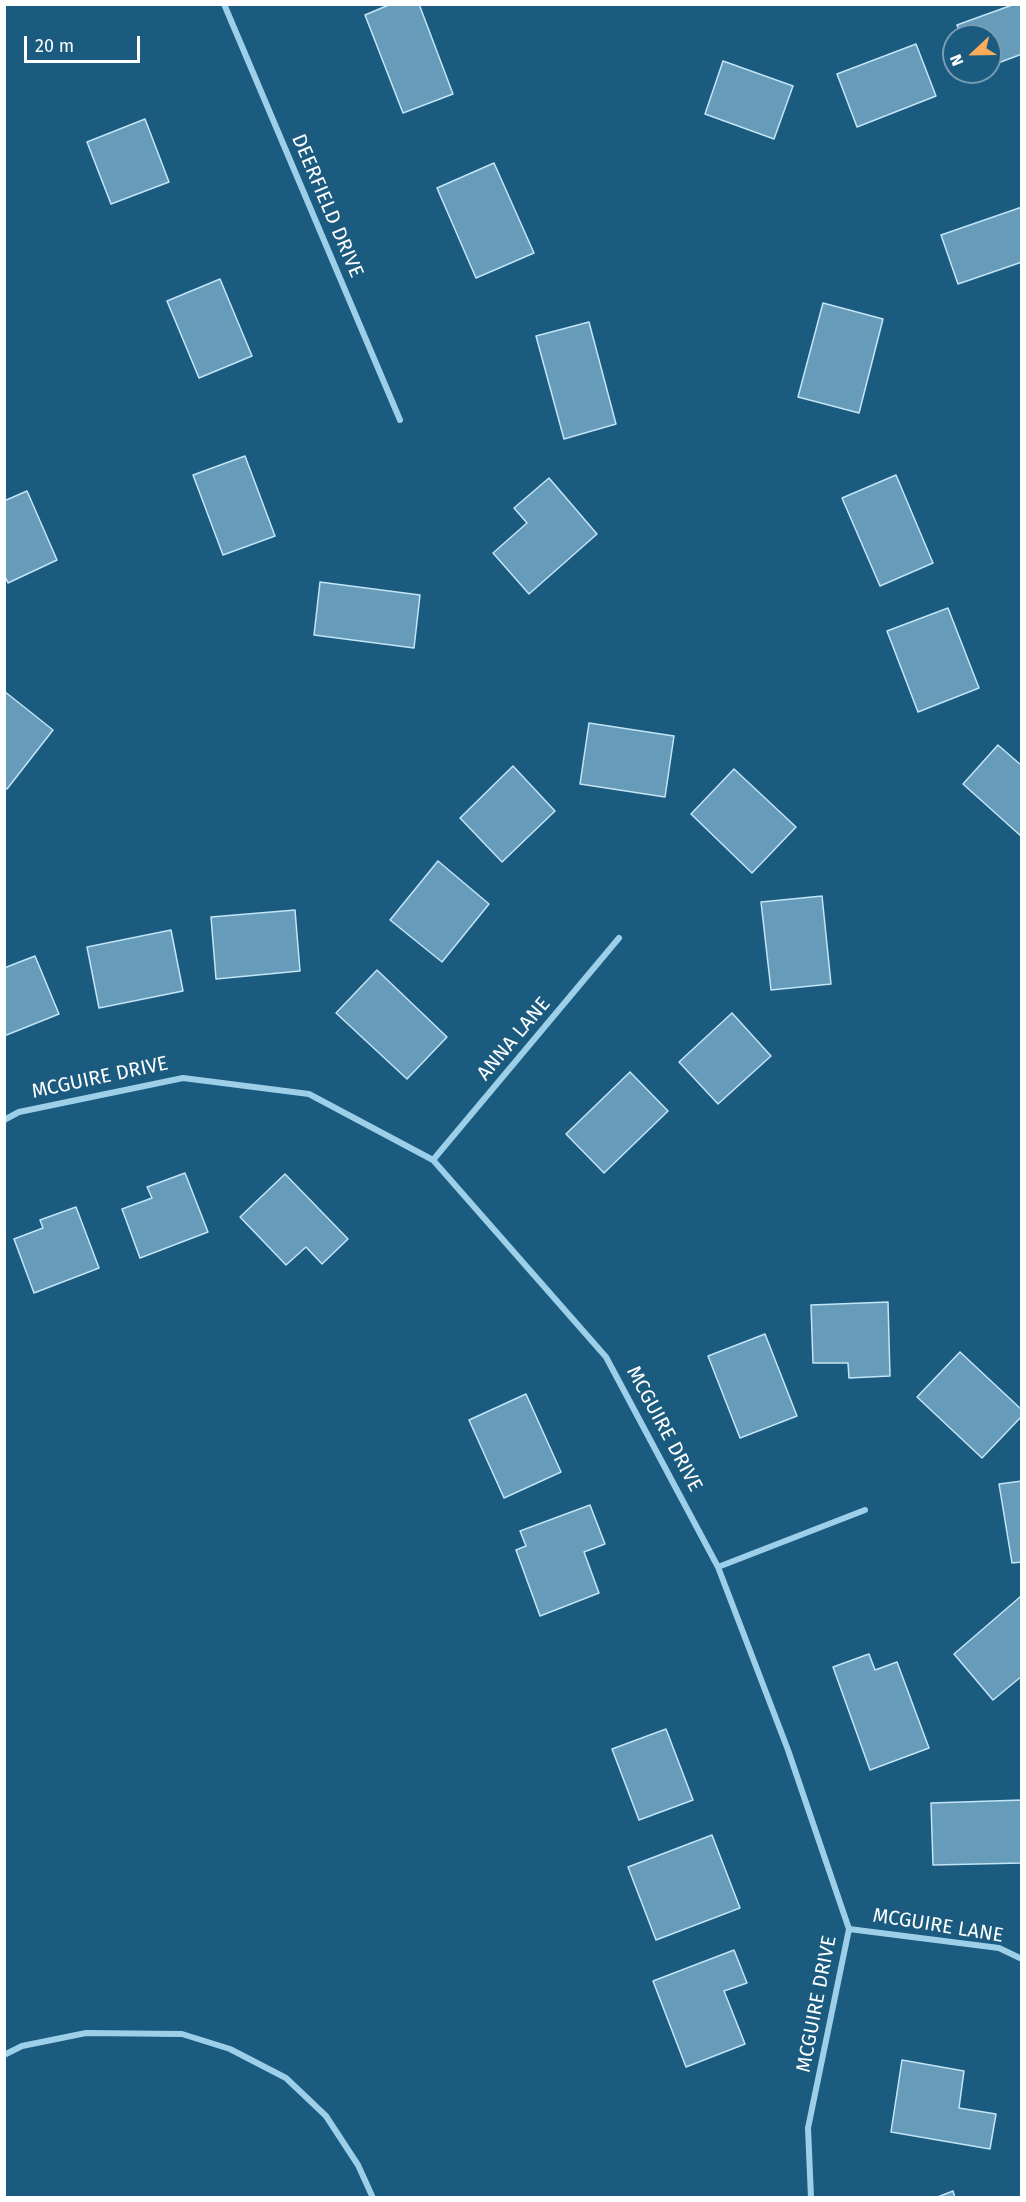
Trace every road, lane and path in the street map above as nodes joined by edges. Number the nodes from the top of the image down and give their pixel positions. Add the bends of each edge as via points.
1 (224, 4) edge
2 (400, 420) dead end
3 (619, 938) dead end
4 (4, 1120) edge
5 (433, 1160) junction
6 (865, 1510) dead end
7 (718, 1567) junction
8 (849, 1929) junction
9 (1022, 1959) edge
10 (4, 2055) edge
11 (374, 2198) edge
12 (811, 2198) edge

1 - 2 street, DEERFIELD DRIVE
3 - 5 street, ANNA LANE
4 - 5 street, MCGUIRE DRIVE via 19,1112 183,1078 309,1094
5 - 7 street, MCGUIRE DRIVE via 606,1357
6 - 7 street
7 - 8 street, MCGUIRE DRIVE via 788,1750
8 - 9 street, MCGUIRE LANE via 999,1948
8 - 12 street, MCGUIRE DRIVE via 808,2128
10 - 11 street via 22,2046 86,2033 182,2034 230,2049 286,2078 326,2116

